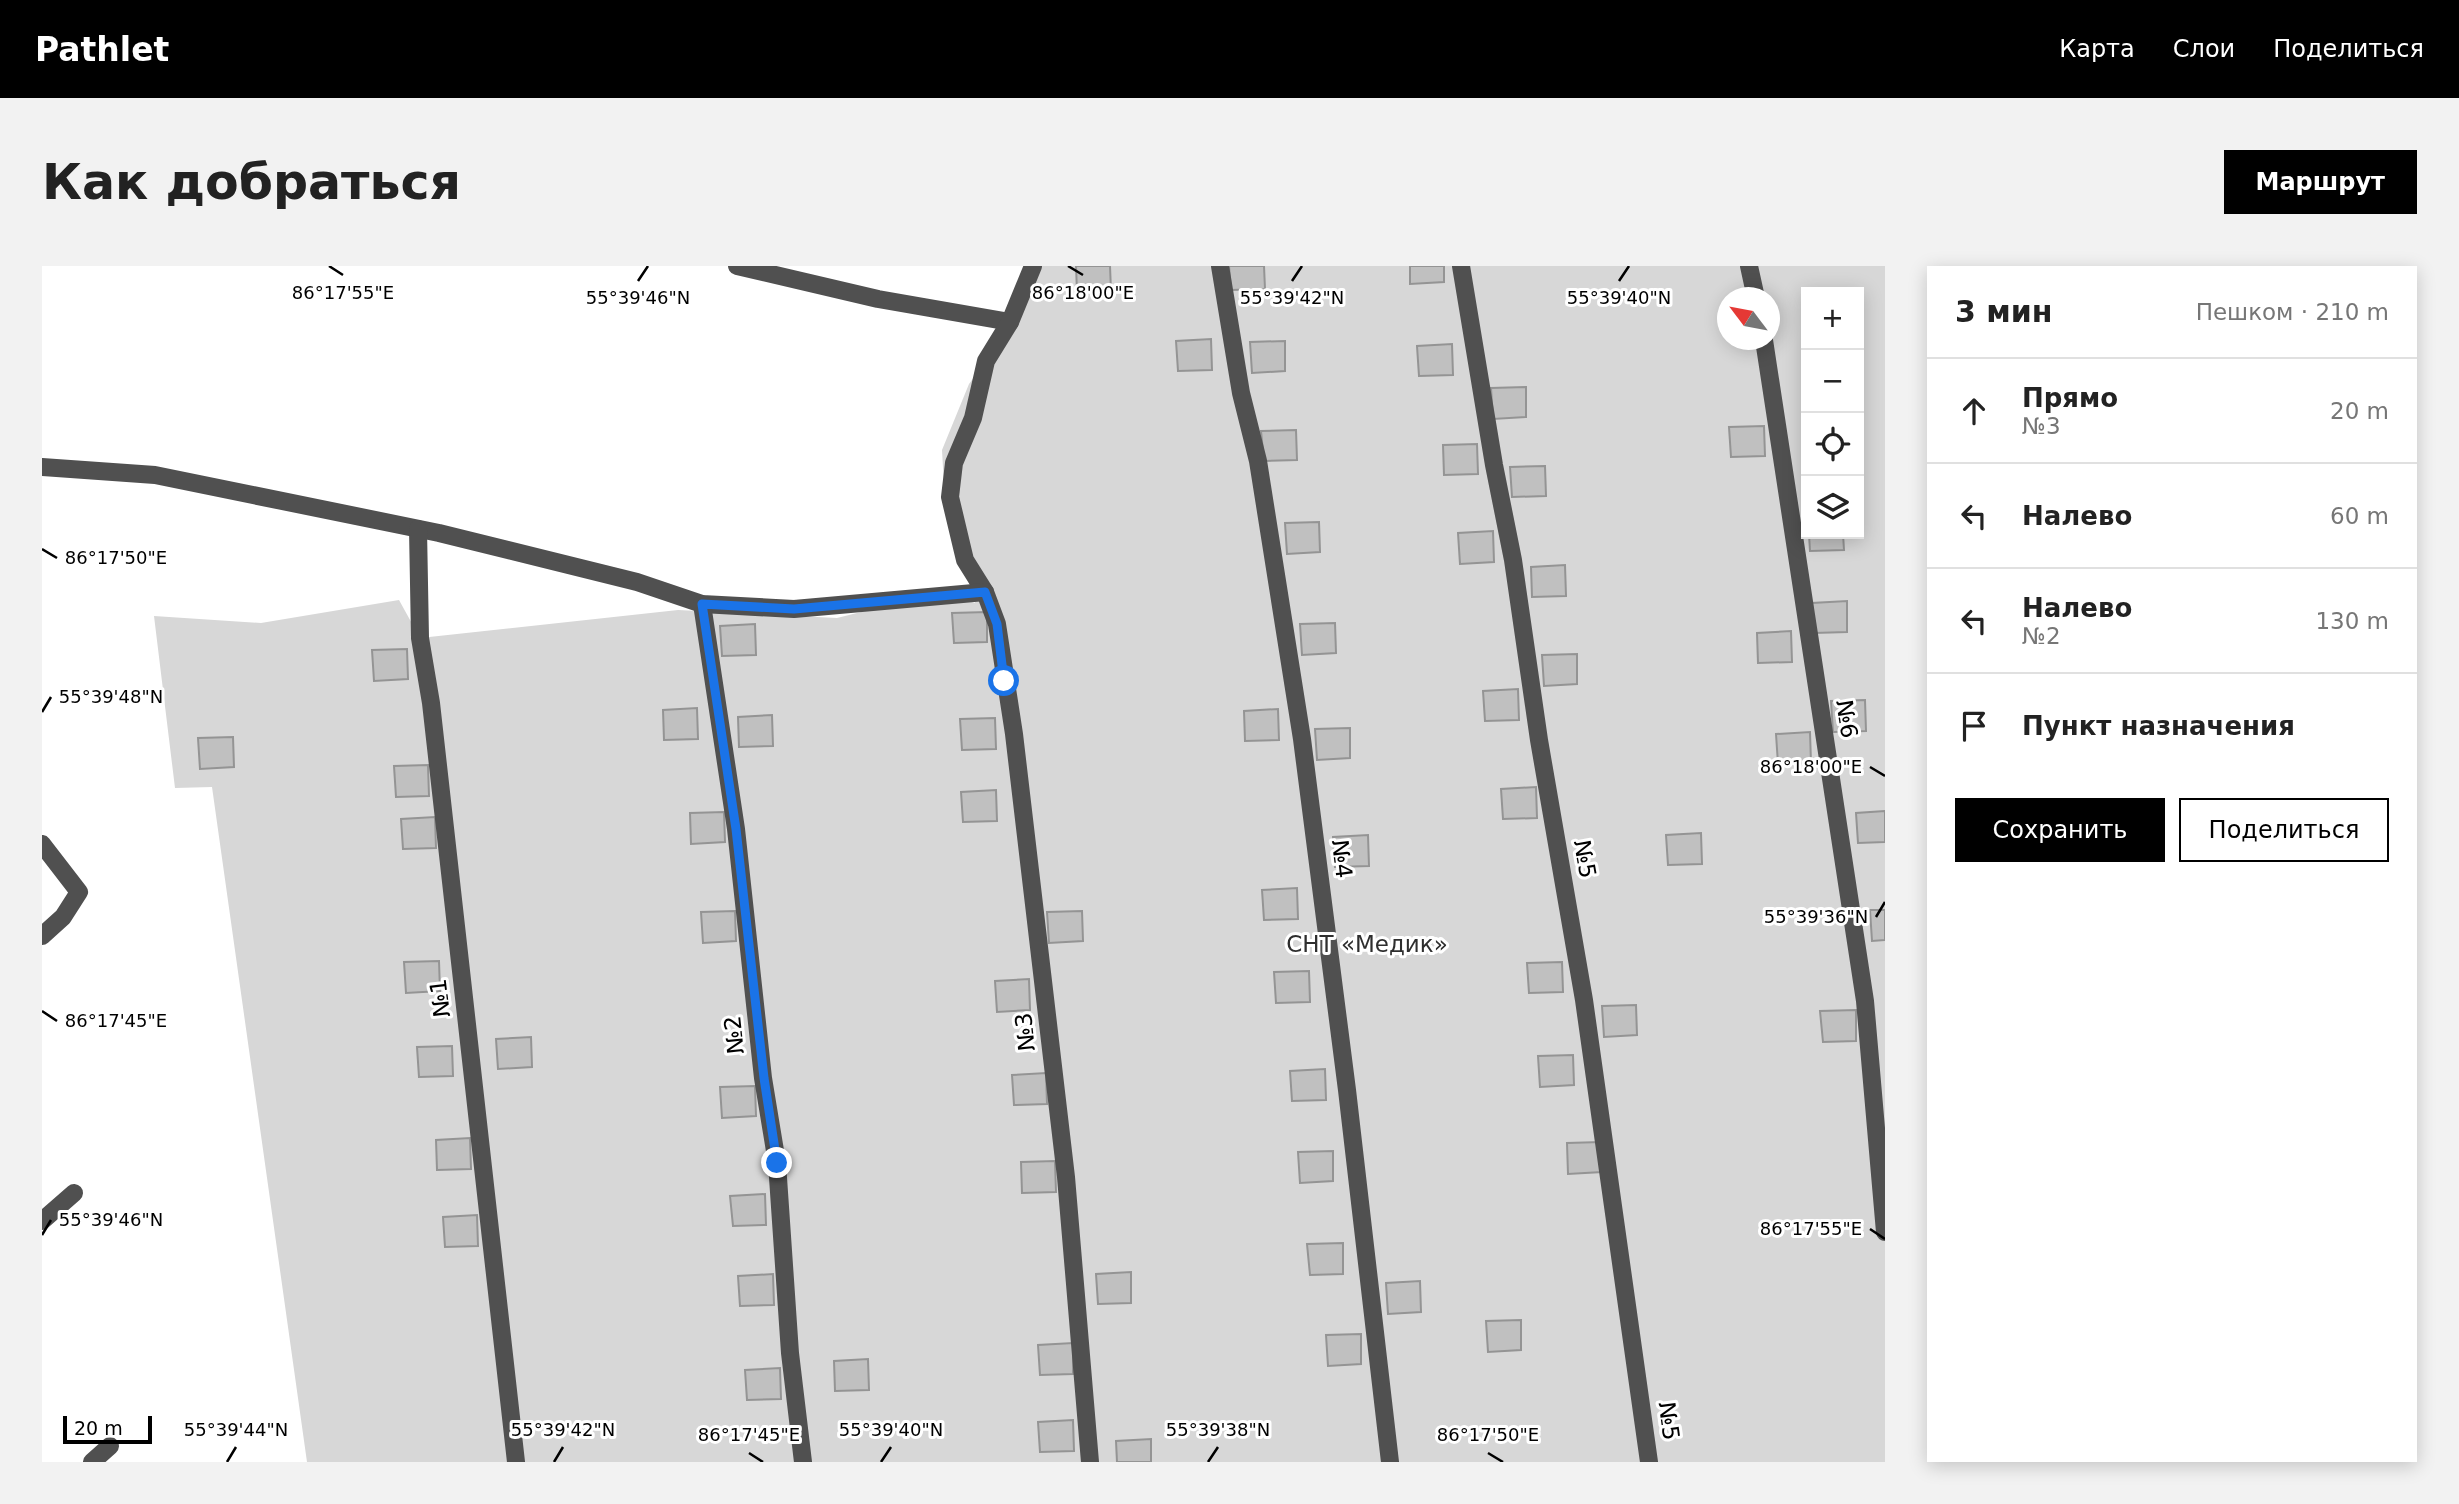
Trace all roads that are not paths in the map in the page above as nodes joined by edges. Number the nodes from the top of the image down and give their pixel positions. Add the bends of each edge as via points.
1 (737, 266) edge
2 (1034, 266) edge
3 (1220, 266) edge
4 (1461, 266) edge
5 (1749, 266) edge
6 (1754, 287) edge
7 (1010, 322) junction
8 (1766, 350) edge
9 (42, 467) edge
10 (418, 529) junction
11 (986, 596) junction
12 (702, 604) junction
13 (42, 844) edge
14 (42, 936) edge
15 (74, 1193) dead end
16 (42, 1221) edge
17 (1885, 1232) edge
18 (110, 1447) dead end
19 (92, 1462) edge
20 (516, 1462) edge
21 (803, 1462) edge
22 (1090, 1462) edge
23 (1390, 1462) edge
24 (1649, 1462) edge

1 - 7 street via 878,299
2 - 7 street, №3
3 - 23 street, №4 via 1241,393 1258,461 1302,739
4 - 24 street, №5 via 1584,1000
5 - 6 street
7 - 11 street, №3 via 986,361 973,418 950,481 965,559
8 - 17 street, №6 via 1865,1001
9 - 10 street via 155,475
10 - 12 street via 636,582
10 - 20 street, №1 via 420,638
11 - 12 street via 794,609
11 - 22 street, №3 via 997,624 1014,734 1045,991
12 - 21 street, №2 via 736,829 777,1163 790,1353
13 - 14 street via 79,892 63,917
15 - 16 street
18 - 19 street

